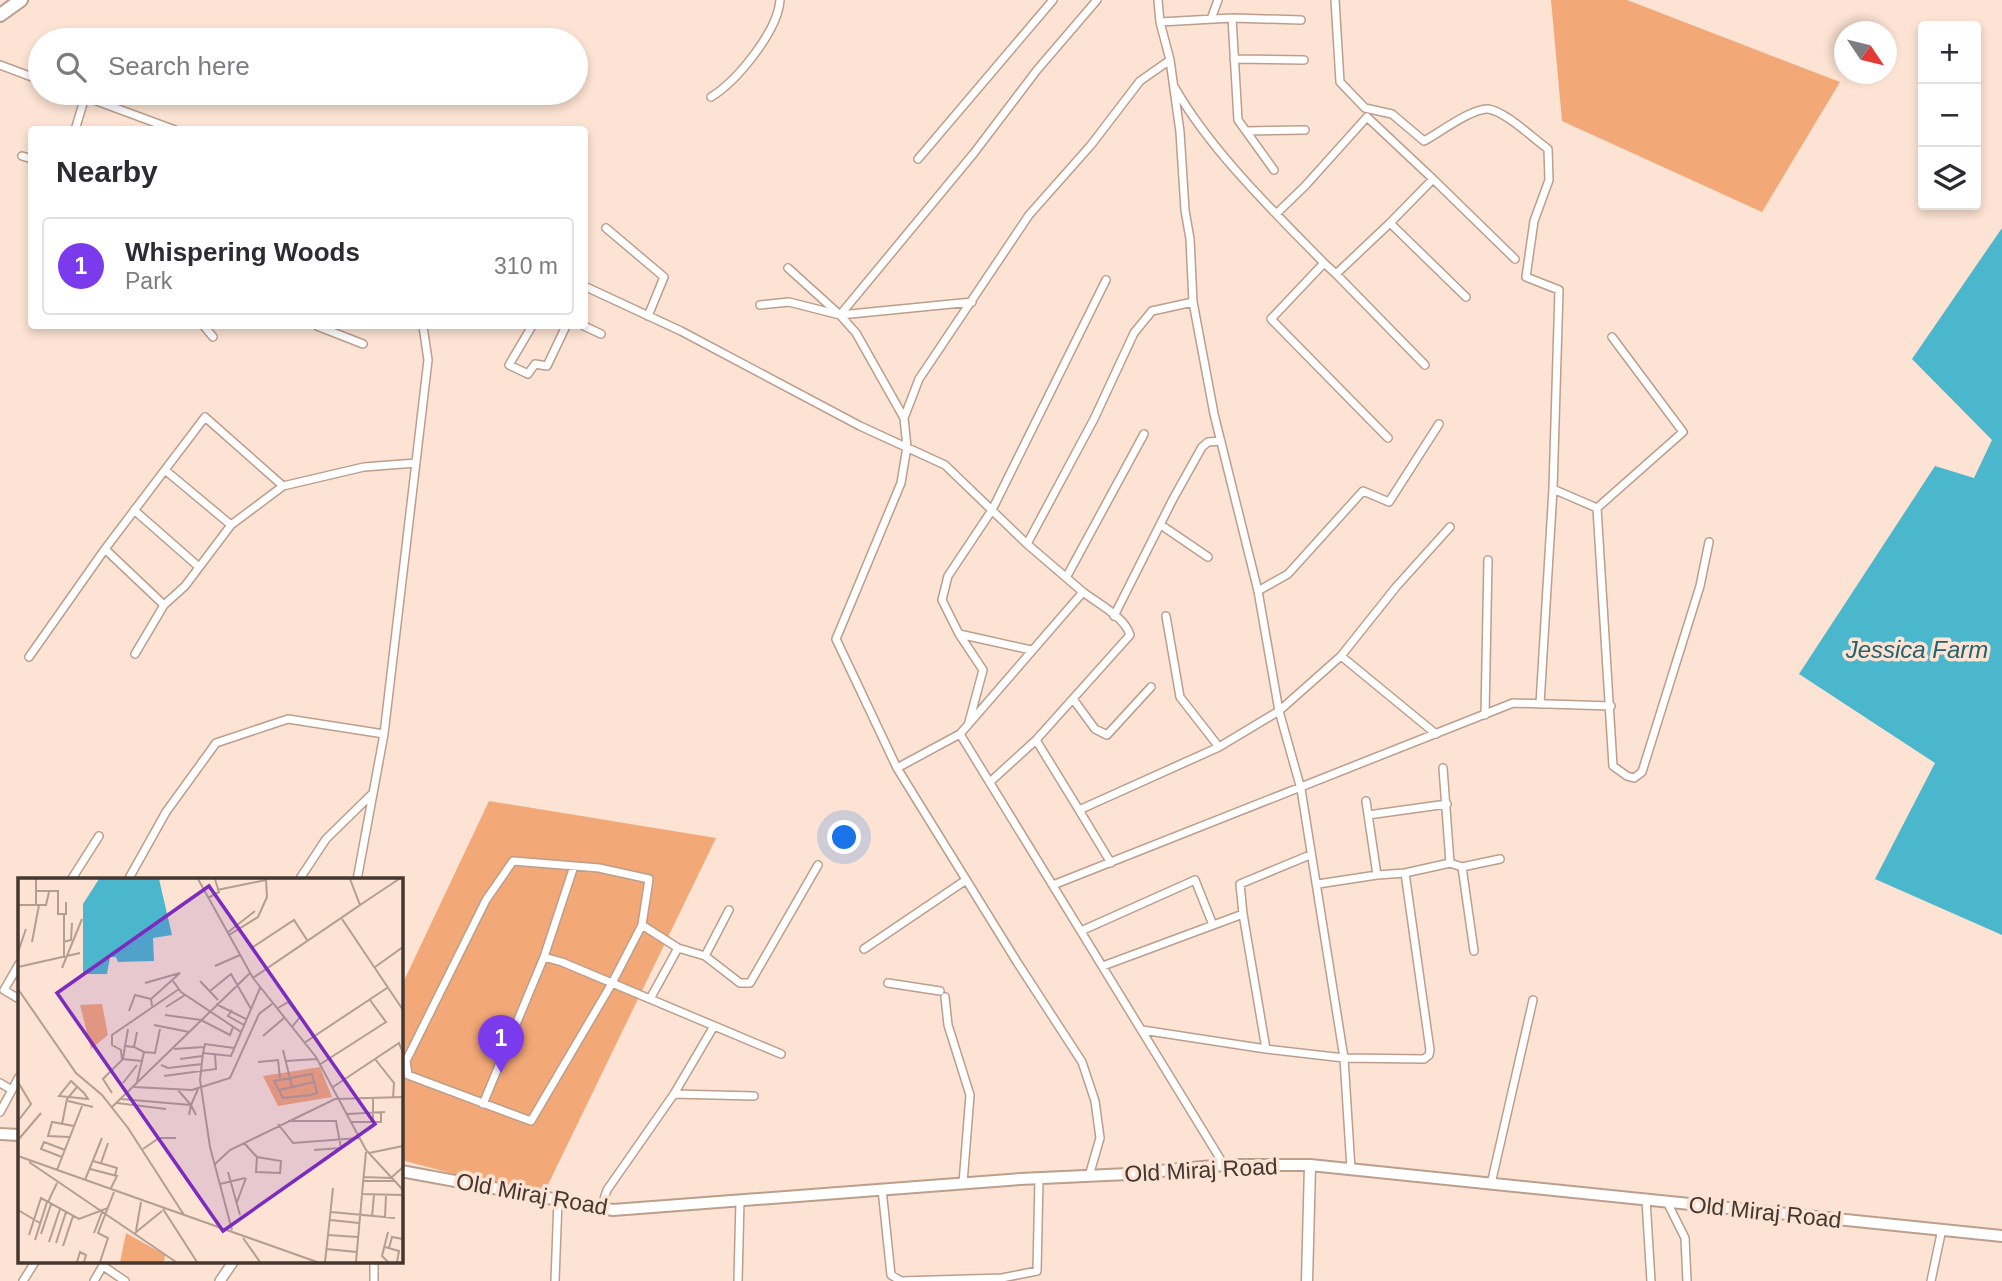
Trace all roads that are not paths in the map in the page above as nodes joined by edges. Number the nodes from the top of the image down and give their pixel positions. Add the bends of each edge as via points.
1 (21, 0) edge
2 (780, 0) edge
3 (1053, 0) edge
4 (1097, 0) edge
5 (1158, 0) edge
6 (1218, 0) edge
7 (1335, 0) edge
8 (0, 15) edge
9 (1232, 18) junction
10 (1211, 19) junction
11 (1301, 20) dead end
12 (1160, 22) junction
13 (1170, 60) junction
14 (1234, 60) junction
15 (1304, 60) dead end
16 (0, 65) edge
17 (28, 76) edge
18 (1173, 85) junction
19 (711, 97) dead end
20 (83, 105) edge
21 (107, 105) edge
22 (76, 126) edge
23 (164, 126) edge
24 (1306, 130) dead end
25 (1246, 131) junction
26 (22, 156) dead end
27 (28, 158) edge
28 (918, 159) dead end
29 (1274, 170) dead end
30 (1433, 179) junction
31 (1276, 214) junction
32 (1391, 223) junction
33 (606, 228) dead end
34 (1515, 259) dead end
35 (1324, 263) junction
36 (788, 268) dead end
37 (1336, 274) junction
38 (1106, 280) dead end
39 (588, 288) edge
40 (1466, 297) dead end
41 (972, 302) junction
42 (1193, 302) junction
43 (760, 305) dead end
44 (840, 315) junction
45 (648, 316) junction
46 (588, 328) edge
47 (206, 329) edge
48 (216, 329) edge
49 (325, 329) edge
50 (424, 329) edge
51 (530, 329) edge
52 (565, 329) edge
53 (601, 334) dead end
54 (1612, 337) dead end
55 (363, 344) dead end
56 (1425, 365) dead end
57 (904, 418) junction
58 (1439, 424) dead end
59 (1144, 435) dead end
60 (1388, 438) dead end
61 (1221, 441) junction
62 (906, 447) junction
63 (416, 463) junction
64 (165, 470) junction
65 (284, 486) junction
66 (1553, 489) junction
67 (1597, 508) junction
68 (134, 510) junction
69 (992, 510) junction
70 (231, 524) junction
71 (1161, 525) junction
72 (1450, 527) dead end
73 (1710, 542) dead end
74 (1027, 544) junction
75 (105, 549) junction
76 (1208, 557) dead end
77 (1488, 560) dead end
78 (199, 567) junction
79 (1066, 576) junction
80 (1083, 592) junction
81 (1258, 592) junction
82 (164, 606) junction
83 (1114, 616) junction
84 (1166, 616) dead end
85 (959, 634) junction
86 (1031, 650) junction
87 (135, 654) dead end
88 (1341, 656) junction
89 (29, 657) dead end
90 (1151, 687) dead end
91 (1073, 699) junction
92 (1540, 704) junction
93 (1611, 706) junction
94 (1279, 711) junction
95 (1485, 715) junction
96 (967, 726) junction
97 (384, 734) junction
98 (960, 734) junction
99 (1436, 734) junction
100 (1036, 740) junction
101 (1219, 747) junction
102 (897, 768) junction
103 (1443, 768) dead end
104 (990, 782) junction
105 (1301, 789) junction
106 (373, 792) junction
107 (1366, 801) dead end
108 (1447, 804) junction
109 (1079, 810) junction
110 (1368, 815) junction
111 (99, 836) dead end
112 (1310, 855) junction
113 (1500, 859) dead end
114 (1111, 863) junction
115 (1450, 863) junction
116 (818, 865) dead end
117 (574, 866) junction
118 (1462, 867) junction
119 (1405, 873) junction
120 (1377, 875) junction
121 (72, 878) edge
122 (129, 878) edge
123 (300, 878) edge
124 (357, 878) edge
125 (966, 880) junction
126 (1318, 884) junction
127 (1053, 885) junction
128 (729, 910) dead end
129 (1243, 914) junction
130 (642, 925) junction
131 (1213, 925) junction
132 (1081, 930) junction
133 (678, 948) junction
134 (864, 949) dead end
135 (1474, 951) dead end
136 (705, 956) junction
137 (544, 957) junction
138 (18, 966) edge
139 (1103, 966) junction
140 (888, 984) dead end
141 (611, 985) junction
142 (18, 998) edge
143 (650, 999) junction
144 (1533, 1000) dead end
145 (714, 1026) junction
146 (1142, 1030) junction
147 (1266, 1049) junction
148 (781, 1055) dead end
149 (1344, 1058) junction
150 (18, 1079) edge
151 (0, 1083) edge
152 (12, 1090) junction
153 (674, 1094) junction
154 (754, 1096) dead end
155 (483, 1104) junction
156 (0, 1112) edge
157 (0, 1134) edge
158 (18, 1135) edge
159 (1224, 1165) junction
160 (1310, 1165) junction
161 (1350, 1169) junction
162 (402, 1171) edge
163 (1089, 1176) junction
164 (1039, 1178) junction
165 (963, 1183) junction
166 (1492, 1184) junction
167 (882, 1189) junction
168 (558, 1200) junction
169 (740, 1200) junction
170 (1646, 1200) junction
171 (1667, 1202) junction
172 (601, 1208) junction
173 (1942, 1229) junction
174 (2002, 1237) edge
175 (34, 1264) edge
176 (105, 1264) edge
177 (232, 1264) edge
178 (24, 1281) edge
179 (94, 1281) edge
180 (125, 1281) edge
181 (220, 1281) edge
182 (555, 1281) edge
183 (738, 1281) edge
184 (1307, 1281) edge
185 (1651, 1281) edge
186 (1687, 1281) edge
187 (1931, 1281) edge

1 - 8 highway
2 - 19 street via 770,35
3 - 28 street
4 - 44 street
5 - 12 street
6 - 10 street
7 - 66 street via 1340,82 1365,108 1392,114 1424,141 1488,109 1548,149 1549,180 1534,221 1526,277 1559,290
9 - 10 street
9 - 11 street
9 - 14 street
10 - 12 street
12 - 13 street
13 - 18 street
13 - 41 street via 1140,81 1029,215
14 - 15 street
14 - 25 street via 1238,120
16 - 17 street
18 - 31 street via 1192,118
18 - 42 street
20 - 22 street
21 - 23 street
24 - 25 street
25 - 29 street
26 - 27 street
30 - 31 street via 1367,117
30 - 32 street
30 - 34 street
31 - 35 street
32 - 37 street
32 - 40 street
33 - 45 street via 664,277
35 - 37 street
35 - 60 street via 1271,319
36 - 44 street
37 - 56 street
38 - 69 street
39 - 45 street
41 - 44 street
41 - 57 street via 919,379
42 - 61 street
42 - 74 street via 1152,312 1134,333
43 - 44 street via 789,302
44 - 57 street via 856,333
45 - 62 street
46 - 53 street
47 - 48 street via 213,337
49 - 55 street
50 - 63 street via 428,360
51 - 52 street via 509,365 528,374 535,364 547,366
54 - 67 street via 1683,432
57 - 62 street
58 - 81 street via 1389,502 1363,491 1288,574
59 - 79 street
61 - 71 street via 1202,447
61 - 81 street
62 - 69 street via 945,465
62 - 102 street via 901,483 836,639
63 - 65 street via 364,467
63 - 97 street
64 - 65 street via 205,418
64 - 68 street
64 - 70 street
65 - 70 street
66 - 67 street
66 - 92 street
67 - 93 street
68 - 75 street
68 - 78 street
69 - 74 street
69 - 85 street via 948,576 943,600
70 - 78 street
71 - 76 street
71 - 83 street
72 - 88 street
73 - 93 street via 1661,716 1642,772 1634,778 1613,766
74 - 79 street
75 - 82 street
75 - 89 street
77 - 95 street
78 - 82 street
79 - 80 street
80 - 83 street
80 - 86 street
81 - 94 street
82 - 87 street
83 - 91 street via 1130,635
84 - 101 street via 1180,696
85 - 86 street
85 - 96 street via 983,670
86 - 96 street
88 - 94 street
88 - 99 street
90 - 91 street via 1107,735 1095,729
91 - 100 street
92 - 93 street
92 - 95 street via 1513,703
94 - 101 street
94 - 105 street
95 - 99 street
96 - 98 street
97 - 106 street
97 - 122 street via 288,719 216,743 166,812
98 - 102 street
98 - 104 street
99 - 105 street
100 - 104 street
100 - 109 street
101 - 109 street
102 - 125 street
103 - 108 street
104 - 127 street
105 - 112 street
105 - 114 street
106 - 123 street via 326,839
106 - 124 street
107 - 110 street
108 - 110 street
108 - 115 street
109 - 114 street
110 - 120 street
111 - 121 street
112 - 126 street
112 - 129 street via 1240,884
113 - 118 street
114 - 127 street
115 - 118 street
115 - 119 street
116 - 136 street via 750,983 740,983
117 - 130 street via 649,879
117 - 137 street
117 - 155 street via 513,861 486,900 406,1061 408,1075
118 - 135 street
119 - 120 street
119 - 149 street via 1429,1055 1424,1059
120 - 126 street
125 - 134 street
125 - 163 street via 1082,1062 1096,1101 1100,1138
126 - 149 street
127 - 132 street
128 - 136 street
129 - 131 street
129 - 147 street
130 - 133 street
130 - 141 street
131 - 132 street via 1195,880
131 - 139 street
132 - 139 street
133 - 136 street
133 - 143 street
137 - 141 street
137 - 155 street
138 - 142 street via 4,990
139 - 146 street
140 - 165 street via 942,994 970,1095
141 - 143 street
141 - 155 street via 531,1121
143 - 145 street
144 - 166 street
145 - 148 street
145 - 153 street
146 - 147 street
146 - 159 street
147 - 149 street
149 - 161 street
150 - 152 street
151 - 152 street
152 - 156 street
153 - 154 street
153 - 172 street via 607,1190
157 - 158 main road
159 - 160 main road, Old Miraj Road
159 - 163 main road, Old Miraj Road
160 - 161 main road, Old Miraj Road
160 - 184 main road
161 - 166 main road, Old Miraj Road
162 - 168 main road, Old Miraj Road
163 - 164 main road, Old Miraj Road
164 - 165 main road, Old Miraj Road
164 - 167 street via 1037,1271 1002,1278 901,1281 891,1275
165 - 167 main road, Old Miraj Road
166 - 170 main road, Old Miraj Road
167 - 169 main road, Old Miraj Road
168 - 172 main road, Old Miraj Road
168 - 182 street
169 - 172 main road, Old Miraj Road
169 - 183 street
170 - 171 main road, Old Miraj Road
170 - 185 street
171 - 173 main road, Old Miraj Road
171 - 186 street via 1685,1238
173 - 174 main road, Old Miraj Road
173 - 187 street
175 - 178 street
176 - 179 street
176 - 180 street
177 - 181 street

